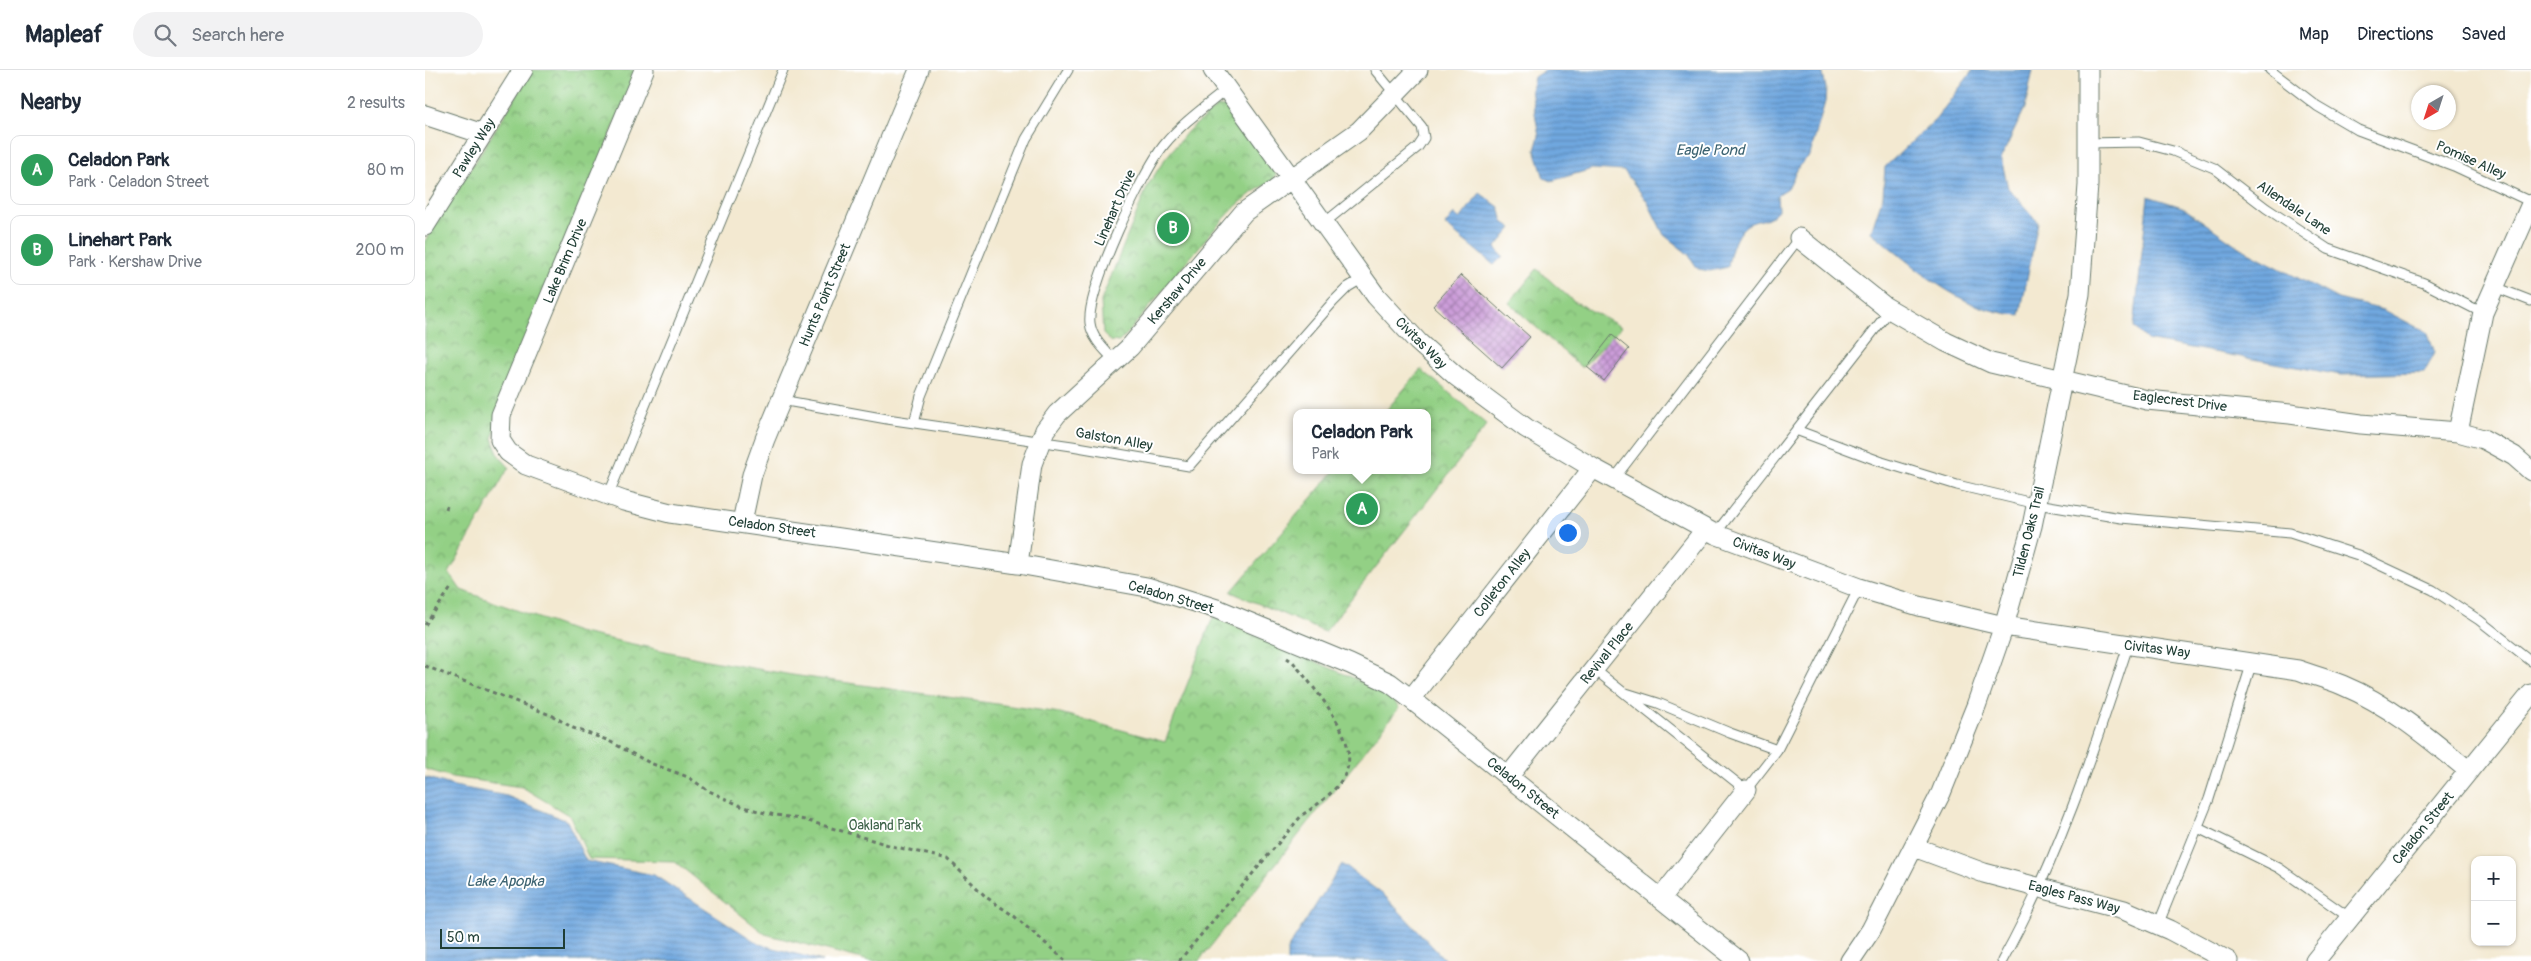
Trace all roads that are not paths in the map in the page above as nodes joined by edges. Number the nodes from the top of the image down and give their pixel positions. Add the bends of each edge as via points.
1 (523, 70) edge
2 (644, 70) edge
3 (783, 70) edge
4 (919, 70) edge
5 (1068, 70) edge
6 (1213, 70) edge
7 (1375, 70) edge
8 (1418, 70) edge
9 (2088, 70) edge
10 (2270, 70) edge
11 (1227, 89) junction
12 (1394, 94) junction
13 (425, 115) edge
14 (483, 134) junction
15 (2088, 143) junction
16 (1290, 179) junction
17 (2531, 203) edge
18 (1323, 224) junction
19 (425, 226) edge
20 (1799, 238) joint
21 (1363, 278) junction
22 (2495, 287) junction
23 (2531, 301) edge
24 (1890, 310) junction
25 (2483, 314) junction
26 (1115, 361) junction
27 (2064, 379) junction
28 (781, 400) junction
29 (914, 423) junction
30 (1796, 430) junction
31 (2458, 432) junction
32 (1040, 441) junction
33 (508, 452) joint
34 (1593, 468) junction
35 (2531, 471) edge
36 (1613, 479) junction
37 (608, 496) junction
38 (2037, 504) junction
39 (743, 522) junction
40 (1710, 532) junction
41 (1018, 564) junction
42 (1859, 588) junction
43 (2004, 626) junction
44 (2128, 646) junction
45 (2531, 661) edge
46 (2252, 662) junction
47 (1594, 669) junction
48 (1625, 693) junction
49 (2531, 694) edge
50 (1411, 698) junction
51 (1777, 750) junction
52 (2469, 771) junction
53 (1508, 777) junction
54 (1746, 790) junction
55 (2198, 828) junction
56 (1914, 847) junction
57 (2039, 888) junction
58 (1661, 898) junction
59 (2350, 918) junction
60 (2158, 925) junction
61 (1739, 961) edge
62 (1850, 961) edge
63 (2002, 961) edge
64 (2228, 961) edge
65 (2315, 961) edge

1 - 14 street, Pawley Way
2 - 33 street, Lake Brim Drive via 501,415 500,440
3 - 37 lane
4 - 28 street, Hunts Point Street
5 - 29 lane via 1026,139 921,396
6 - 11 street, Civitas Way
7 - 12 lane
8 - 12 street, Kershaw Drive
9 - 15 street, Tilden Oaks Trail
10 - 17 lane, Pomise Alley via 2317,106 2358,130 2453,166
11 - 16 street, Civitas Way
11 - 26 lane, Linehart Drive via 1180,127 1141,180 1093,293 1090,324 1098,343
12 - 16 street, Kershaw Drive via 1359,131
12 - 18 lane via 1422,127 1424,138 1418,147
13 - 14 street
14 - 19 street, Pawley Way
15 - 25 lane, Allendale Lane via 2139,142 2173,151 2214,168 2328,249 2424,283
15 - 27 street, Tilden Oaks Trail via 2080,294
16 - 18 street, Civitas Way
16 - 26 street, Kershaw Drive via 1244,212
17 - 22 street
18 - 21 street, Civitas Way
20 - 24 street, Eaglecrest Drive
20 - 36 lane
21 - 32 lane, Galston Alley via 1333,302 1189,466
21 - 34 street, Civitas Way via 1418,342 1455,376 1525,428
22 - 23 lane
22 - 25 street
24 - 27 street, Eaglecrest Drive via 1991,363
24 - 30 lane
25 - 31 street
26 - 32 street, Kershaw Drive via 1057,414
27 - 31 street, Eaglecrest Drive via 2147,400
27 - 38 street, Tilden Oaks Trail
28 - 29 lane, Galston Alley
28 - 39 street, Hunts Point Street via 752,474
29 - 32 lane, Galston Alley
30 - 38 lane via 1881,462
30 - 40 lane
31 - 35 street, Eaglecrest Drive via 2483,439 2514,456
32 - 41 street, Kershaw Drive via 1032,464
33 - 37 street, Celadon Street via 526,465
34 - 36 street, Civitas Way
34 - 50 street, Colleton Alley
36 - 40 street, Civitas Way
37 - 39 street, Celadon Street via 670,513
38 - 43 street, Tilden Oaks Trail
38 - 45 lane via 2121,518 2289,534 2358,555 2433,590 2479,620
39 - 41 street, Celadon Street
40 - 42 street, Civitas Way
40 - 47 street, Revival Place
41 - 50 street, Celadon Street via 1147,587 1217,609 1350,664 1390,683
42 - 43 street, Civitas Way
42 - 51 lane
43 - 44 street, Civitas Way
43 - 56 street, Tilden Oaks Trail via 1941,793
44 - 46 street, Civitas Way
44 - 57 lane via 2089,763
46 - 52 street, Civitas Way via 2298,670 2342,684 2419,730
46 - 55 lane
47 - 48 lane
47 - 53 street, Revival Place
48 - 51 lane via 1659,703
48 - 54 lane
49 - 52 street, Celadon Street
50 - 53 street, Celadon Street
51 - 54 lane
52 - 59 street, Celadon Street
53 - 58 street, Celadon Street
54 - 58 street
55 - 59 lane via 2279,868
55 - 60 lane
56 - 57 street, Eagles Pass Way via 1984,873
56 - 62 street, Tilden Oaks Trail via 1871,930
57 - 60 street, Eagles Pass Way via 2124,910
57 - 63 lane
58 - 61 street, Celadon Street
59 - 65 street, Celadon Street
60 - 64 street, Eagles Pass Way

